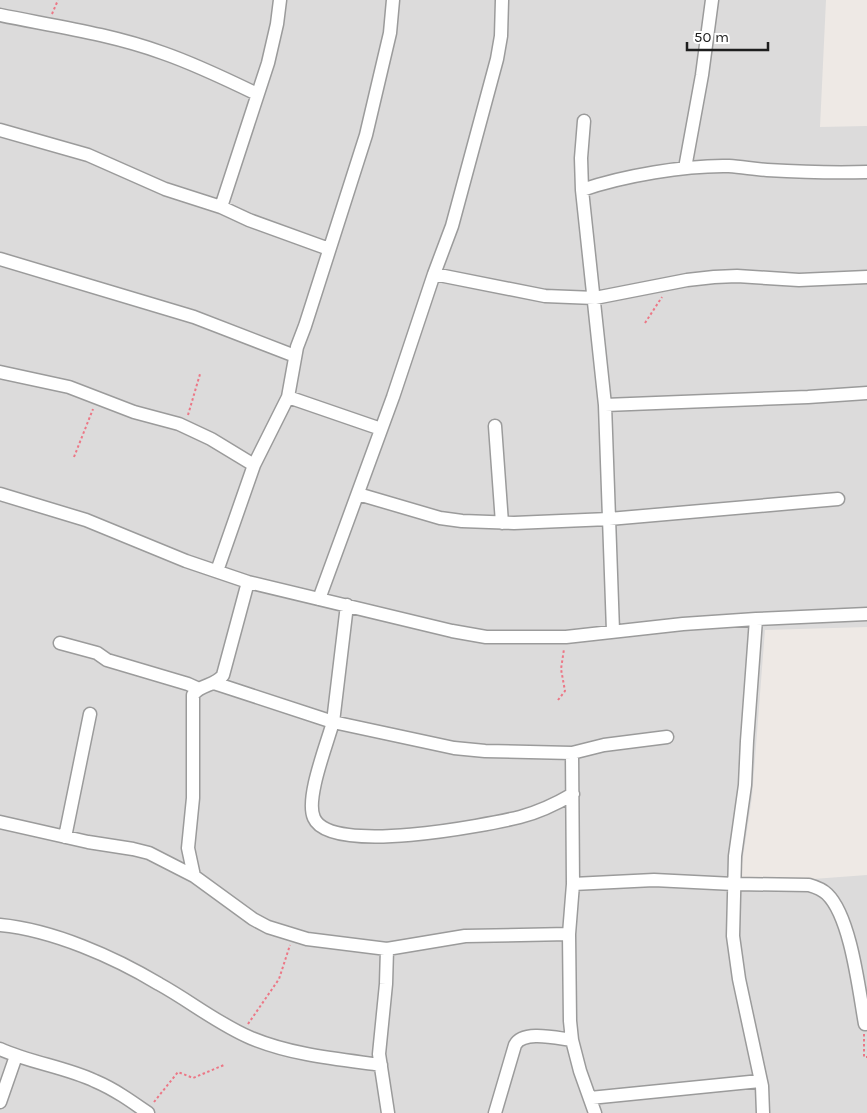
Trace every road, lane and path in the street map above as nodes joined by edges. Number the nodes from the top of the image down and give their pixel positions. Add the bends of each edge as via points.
1 (58, 0) edge
2 (280, 0) edge
3 (393, 0) edge
4 (502, 0) edge
5 (712, 0) edge
6 (0, 15) edge
7 (48, 25) junction
8 (257, 94) junction
9 (584, 121) dead end
10 (0, 130) edge
11 (685, 168) junction
12 (867, 172) edge
13 (582, 190) junction
14 (221, 207) junction
15 (329, 249) junction
16 (0, 259) edge
17 (434, 274) junction
18 (867, 277) edge
19 (672, 283) junction
20 (595, 298) junction
21 (645, 323) dead end
22 (295, 356) junction
23 (0, 372) edge
24 (200, 374) dead end
25 (867, 393) edge
26 (288, 397) junction
27 (97, 398) junction
28 (605, 406) junction
29 (184, 426) junction
30 (495, 426) dead end
31 (381, 429) junction
32 (74, 458) dead end
33 (254, 465) junction
34 (0, 494) edge
35 (358, 494) junction
36 (838, 499) dead end
37 (609, 519) junction
38 (502, 522) junction
39 (217, 571) junction
40 (248, 582) junction
41 (319, 599) junction
42 (347, 605) junction
43 (867, 614) edge
44 (756, 619) junction
45 (613, 631) junction
46 (566, 637) junction
47 (60, 643) dead end
48 (214, 684) junction
49 (198, 689) junction
50 (558, 700) dead end
51 (90, 714) dead end
52 (333, 722) junction
53 (667, 737) dead end
54 (572, 753) junction
55 (572, 794) junction
56 (0, 822) edge
57 (65, 837) junction
58 (188, 848) junction
59 (166, 860) junction
60 (194, 876) junction
61 (573, 884) junction
62 (734, 884) junction
63 (0, 925) edge
64 (569, 934) junction
65 (293, 935) junction
66 (386, 949) junction
67 (865, 1024) joint
68 (242, 1033) junction
69 (572, 1040) junction
70 (0, 1049) edge
71 (16, 1056) junction
72 (867, 1057) edge
73 (224, 1065) dead end
74 (381, 1065) junction
75 (760, 1081) junction
76 (590, 1098) junction
77 (0, 1102) edge
78 (147, 1112) edge
79 (388, 1113) edge
80 (495, 1113) edge
81 (595, 1113) edge
82 (763, 1113) edge

1 - 7 path
2 - 8 street via 268,63
3 - 15 street via 390,33 366,135
4 - 17 street via 497,59 452,226
5 - 11 street
6 - 7 street
7 - 8 street via 162,52
8 - 14 street
9 - 13 street
10 - 14 street via 88,155 165,189
11 - 12 street via 729,166
11 - 13 street
13 - 20 street
14 - 15 street
15 - 22 street
16 - 22 street via 194,317
17 - 20 street via 545,296
17 - 31 street
18 - 19 street via 799,280 737,276
19 - 20 street
19 - 21 path
20 - 28 street
22 - 26 street
23 - 27 street via 69,387
24 - 29 path
25 - 28 street
26 - 31 street
26 - 33 street
27 - 29 street
27 - 32 path
28 - 37 street
29 - 33 street
30 - 38 street
31 - 35 street
33 - 39 street
34 - 39 street via 86,520
35 - 38 street via 440,518
35 - 41 street
36 - 37 street
37 - 38 street
37 - 45 street
39 - 40 street
40 - 41 street
40 - 48 street via 223,675
41 - 42 street
42 - 46 street via 486,637
42 - 52 street
43 - 44 street
44 - 45 street
44 - 62 street via 745,785 736,843
45 - 46 street
46 - 50 path via 561,669 564,691
47 - 49 street
48 - 49 street
48 - 52 street
49 - 58 street via 193,695 192,710 194,798
51 - 57 street
52 - 54 street via 454,748
52 - 55 street via 311,803 316,822 330,832 366,836 441,832 520,817
53 - 54 street via 604,745
54 - 55 street
55 - 61 street
56 - 57 street
57 - 59 street via 133,849
58 - 59 street
58 - 60 street
59 - 60 street
60 - 65 street via 268,927
61 - 62 street via 654,880
61 - 64 street
62 - 67 street via 809,885 830,897 846,930
62 - 75 street via 734,952
63 - 68 street via 29,930 104,955
64 - 66 street via 465,936
64 - 69 street
65 - 66 street
65 - 68 path via 279,979
66 - 74 street
67 - 72 path via 864,1057
68 - 74 street via 305,1054
69 - 76 street
69 - 80 street via 530,1036 519,1040
70 - 71 street
71 - 77 street
71 - 78 street via 94,1080
73 - 78 path via 193,1078 178,1072
74 - 79 street
75 - 76 street
75 - 82 street
76 - 81 street

